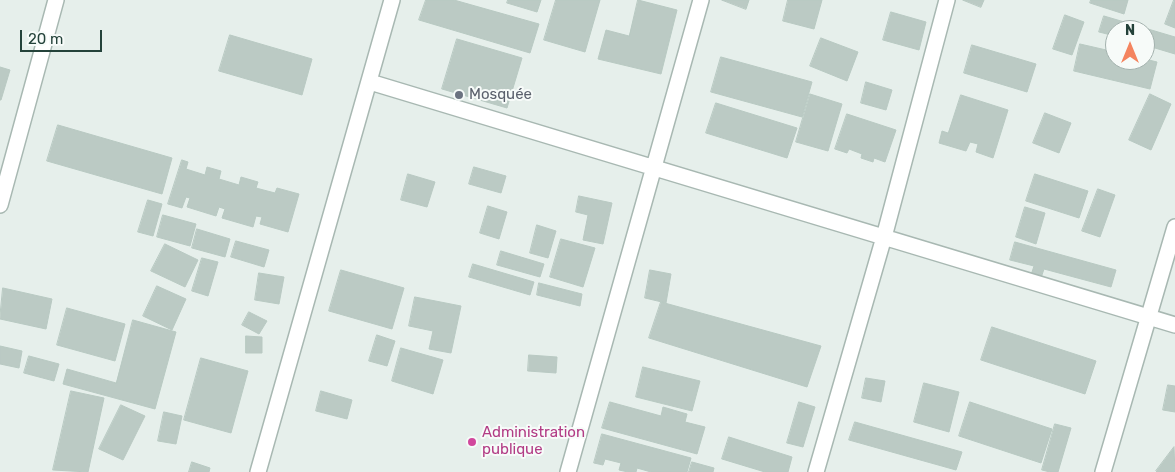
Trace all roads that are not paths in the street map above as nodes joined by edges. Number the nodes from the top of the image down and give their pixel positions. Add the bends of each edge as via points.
1 (56, 0) edge
2 (392, 0) edge
3 (701, 0) edge
4 (947, 0) edge
5 (370, 82) junction
6 (654, 168) junction
7 (0, 205) edge
8 (1175, 227) edge
9 (884, 237) junction
10 (1148, 317) junction
11 (1175, 325) edge
12 (258, 472) edge
13 (568, 472) edge
14 (816, 472) edge
15 (1103, 472) edge

1 - 7 street
2 - 5 street
3 - 6 street
4 - 9 street
5 - 6 street
5 - 12 street
6 - 9 street
6 - 13 street
8 - 10 street
9 - 10 street
9 - 14 street
10 - 11 street
10 - 15 street

